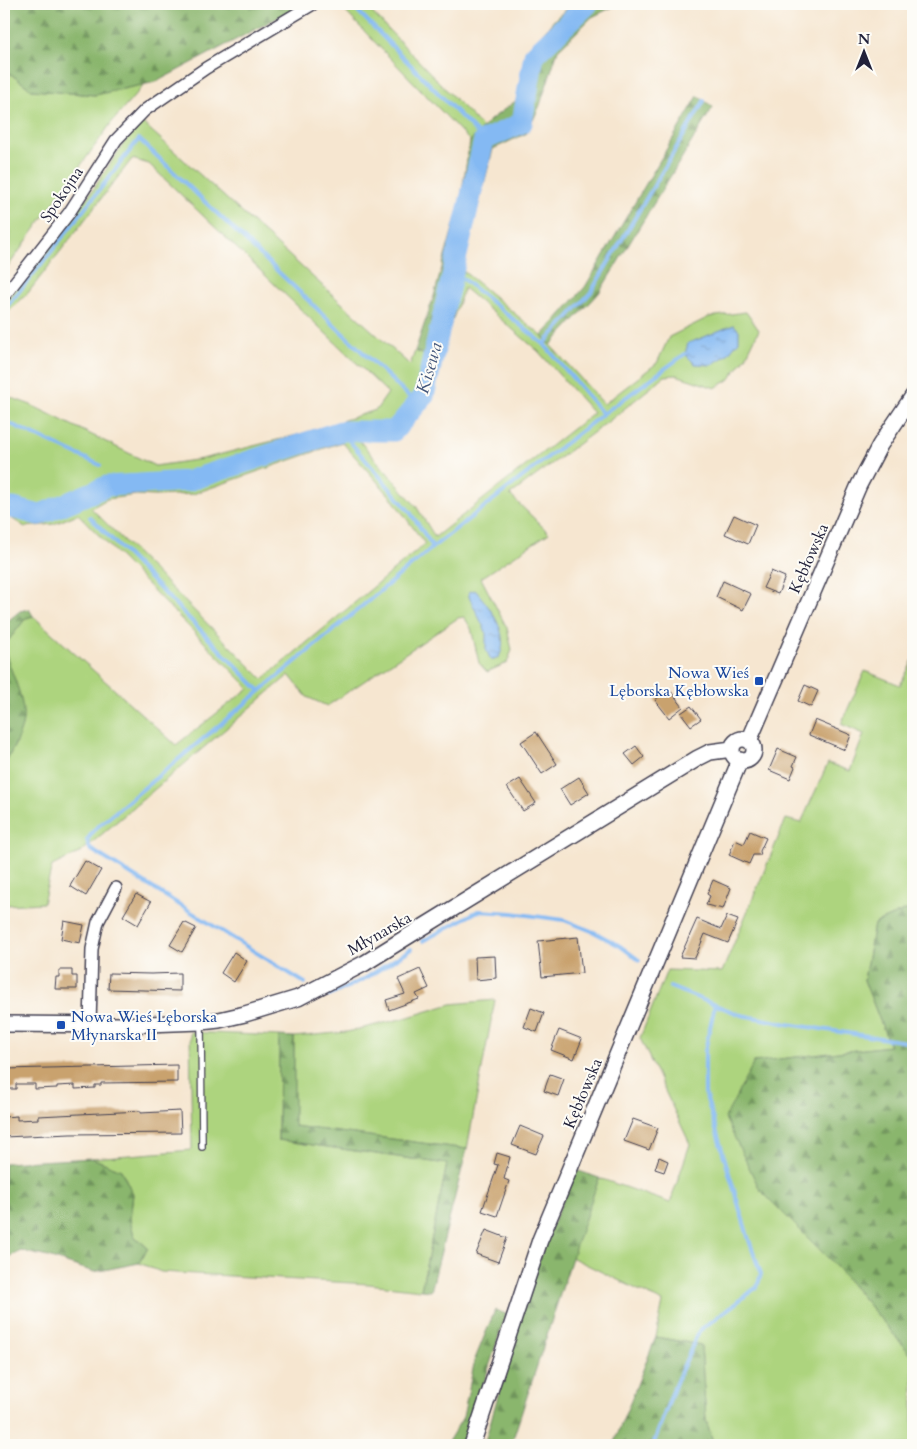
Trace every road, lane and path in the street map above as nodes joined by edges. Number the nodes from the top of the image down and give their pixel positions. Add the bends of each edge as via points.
1 (313, 4) edge
2 (4, 296) edge
3 (913, 396) edge
4 (736, 755) junction
5 (116, 888) dead end
6 (201, 1022) junction
7 (4, 1024) edge
8 (90, 1025) junction
9 (202, 1148) dead end
10 (472, 1445) edge

1 - 2 street, Spokojna via 206,68 145,110 116,140 69,213
3 - 4 street, Kębłowska via 880,445 859,485 748,741 753,748 751,756 748,759
4 - 6 street, Młynarska via 710,752 698,758 419,930 298,998 245,1014
4 - 10 street, Kębłowska via 540,1240
5 - 8 street via 98,922 92,949
6 - 8 street, Młynarska
6 - 9 lane
7 - 8 street, Młynarska

